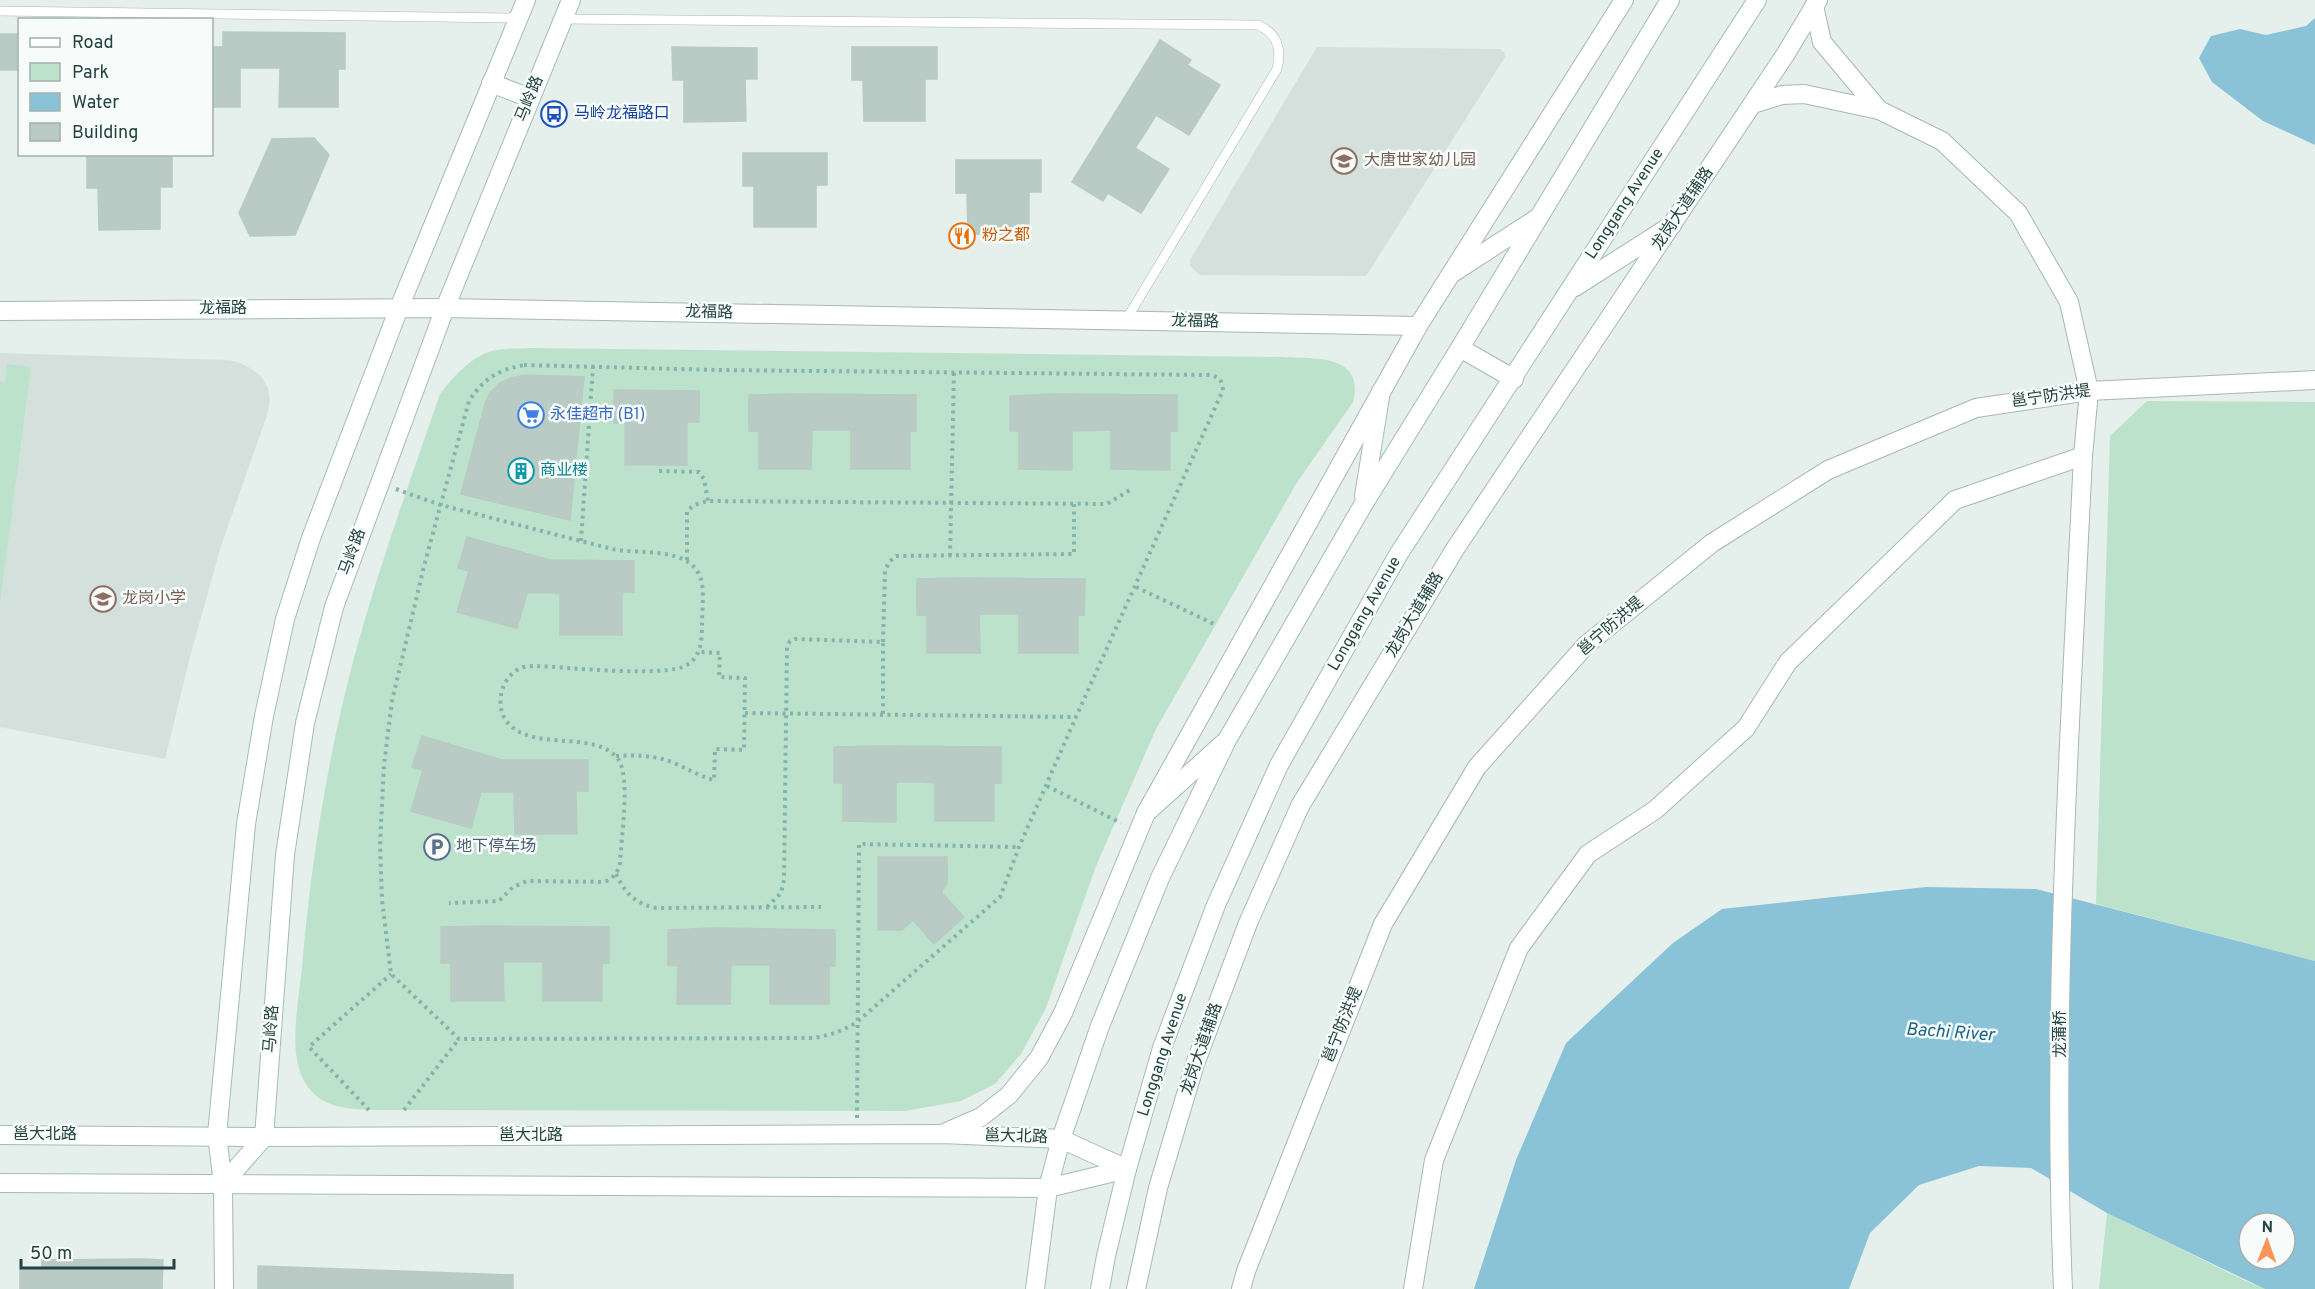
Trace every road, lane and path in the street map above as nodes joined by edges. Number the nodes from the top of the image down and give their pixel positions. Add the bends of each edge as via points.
1 (526, 0) edge
2 (571, 0) edge
3 (1624, 0) edge
4 (1670, 0) edge
5 (1757, 0) edge
6 (1816, 3) edge
7 (0, 11) edge
8 (518, 18) junction
9 (562, 19) junction
10 (492, 83) junction
11 (530, 98) junction
12 (1753, 104) junction
13 (1879, 110) junction
14 (1540, 216) junction
15 (1672, 225) junction
16 (1451, 274) junction
17 (1569, 291) junction
18 (399, 308) junction
19 (445, 308) junction
20 (0, 311) edge
21 (1126, 320) junction
22 (1418, 326) junction
23 (1461, 348) junction
24 (593, 366) junction
25 (954, 372) junction
26 (1514, 379) junction
27 (2315, 380) edge
28 (1381, 391) junction
29 (2089, 391) junction
30 (2083, 456) junction
31 (659, 471) dead end
32 (379, 483) junction
33 (1133, 488) dead end
34 (708, 501) junction
35 (951, 503) junction
36 (1074, 504) junction
37 (441, 505) junction
38 (1362, 505) junction
39 (581, 541) junction
40 (950, 556) junction
41 (687, 561) junction
42 (1136, 587) junction
43 (1216, 625) dead end
44 (883, 642) junction
45 (699, 652) junction
46 (745, 713) junction
47 (786, 713) junction
48 (883, 714) junction
49 (1076, 717) junction
50 (1227, 740) junction
51 (616, 756) junction
52 (1047, 786) junction
53 (1146, 813) junction
54 (1138, 831) junction
55 (1020, 847) junction
56 (615, 874) junction
57 (449, 903) dead end
58 (767, 907) junction
59 (821, 907) dead end
60 (391, 974) junction
61 (857, 1022) junction
62 (459, 1039) junction
63 (369, 1110) dead end
64 (404, 1110) dead end
65 (857, 1134) junction
66 (942, 1134) junction
67 (0, 1135) edge
68 (218, 1135) junction
69 (264, 1137) junction
70 (1061, 1138) junction
71 (1127, 1169) junction
72 (0, 1183) edge
73 (223, 1184) junction
74 (1048, 1188) junction
75 (224, 1289) edge
76 (1035, 1289) edge
77 (1100, 1289) edge
78 (1136, 1289) edge
79 (1241, 1289) edge
80 (1413, 1289) edge
81 (2063, 1289) edge

1 - 8 street
2 - 9 street, 马岭路
3 - 16 street
4 - 14 street
5 - 17 street, Longgang Avenue
6 - 12 street, 龙岗大道辅路
6 - 13 street via 1822,42
7 - 8 lane
8 - 10 street
9 - 11 street, 马岭路
9 - 21 lane via 1258,25 1269,30 1276,39 1277,69
10 - 11 street
10 - 18 street
11 - 19 street, 马岭路
12 - 13 street via 1782,95 1804,94
12 - 15 street, 龙岗大道辅路
13 - 29 street, 龙蒲桥 via 1941,141 2018,213 2069,302
14 - 16 street
14 - 23 street
15 - 17 street
15 - 78 street, 龙岗大道辅路 via 1455,549 1300,806 1248,923 1195,1064 1158,1188
16 - 22 street
17 - 26 street, Longgang Avenue
18 - 19 street, 龙福路
18 - 20 street, 龙福路
18 - 68 street via 311,538 285,619 246,824
19 - 21 street, 龙福路
19 - 32 street, 马岭路
21 - 22 street, 龙福路
22 - 28 street
23 - 26 street
23 - 38 street
24 - 25 path
24 - 37 path via 524,365 504,369 488,378 469,401
24 - 39 path
25 - 35 path
25 - 42 path via 1218,376 1223,390
26 - 71 street, Longgang Avenue via 1398,555 1279,765 1216,905 1162,1048
27 - 29 street, 邕宁防洪堤
28 - 38 street
28 - 53 street
29 - 30 street, 龙蒲桥
29 - 79 street, 邕宁防洪堤 via 1976,408 1828,470 1712,543 1586,645 1477,767 1383,924
30 - 80 street via 1955,500 1788,662 1746,728 1655,810 1588,854 1519,948 1434,1160
30 - 81 street, 龙蒲桥 via 2061,965
31 - 34 path via 699,472
32 - 37 path
32 - 69 street, 马岭路 via 334,607 305,723 285,855
33 - 36 path via 1107,504
34 - 35 path
34 - 41 path via 687,511
35 - 36 path
35 - 40 path
36 - 40 path via 1074,554
37 - 39 path
37 - 60 path via 392,701 384,765 380,845
38 - 50 street
39 - 41 path via 626,552 671,554
40 - 44 path via 896,556 889,562 885,571
41 - 45 path via 702,583
42 - 43 path
42 - 49 path
44 - 47 path via 790,641
44 - 48 path
45 - 46 path via 720,653 719,677 745,678
45 - 51 path via 687,665 672,670 537,666 521,667 507,678 500,706 509,725 525,736 594,745
46 - 47 path
46 - 51 path via 744,750 715,749 714,780 656,758 639,754
47 - 48 path
47 - 58 path via 784,880 781,893
48 - 49 path
49 - 52 path
50 - 53 street
50 - 70 street via 1160,878 1100,1026
51 - 56 path via 625,781 620,863
52 - 54 path
52 - 55 path
53 - 54 street
54 - 66 street via 1063,1013 1039,1058 1009,1095 981,1117
55 - 61 path via 1000,897
55 - 61 path via 859,844
56 - 57 path via 604,882 527,881 513,887 498,901
56 - 58 path via 640,904 656,908
58 - 59 path
60 - 62 path
60 - 63 path via 309,1047
61 - 62 path via 831,1035 814,1038
61 - 65 path
62 - 64 path
65 - 66 street, 邕大北路
65 - 69 street, 邕大北路
66 - 70 street, 邕大北路
67 - 68 street, 邕大北路
68 - 69 street, 邕大北路
68 - 73 street
69 - 73 street
70 - 71 street
70 - 74 street
71 - 74 street
71 - 77 street, Longgang Avenue
72 - 73 street
73 - 74 street
73 - 75 street
74 - 76 street

